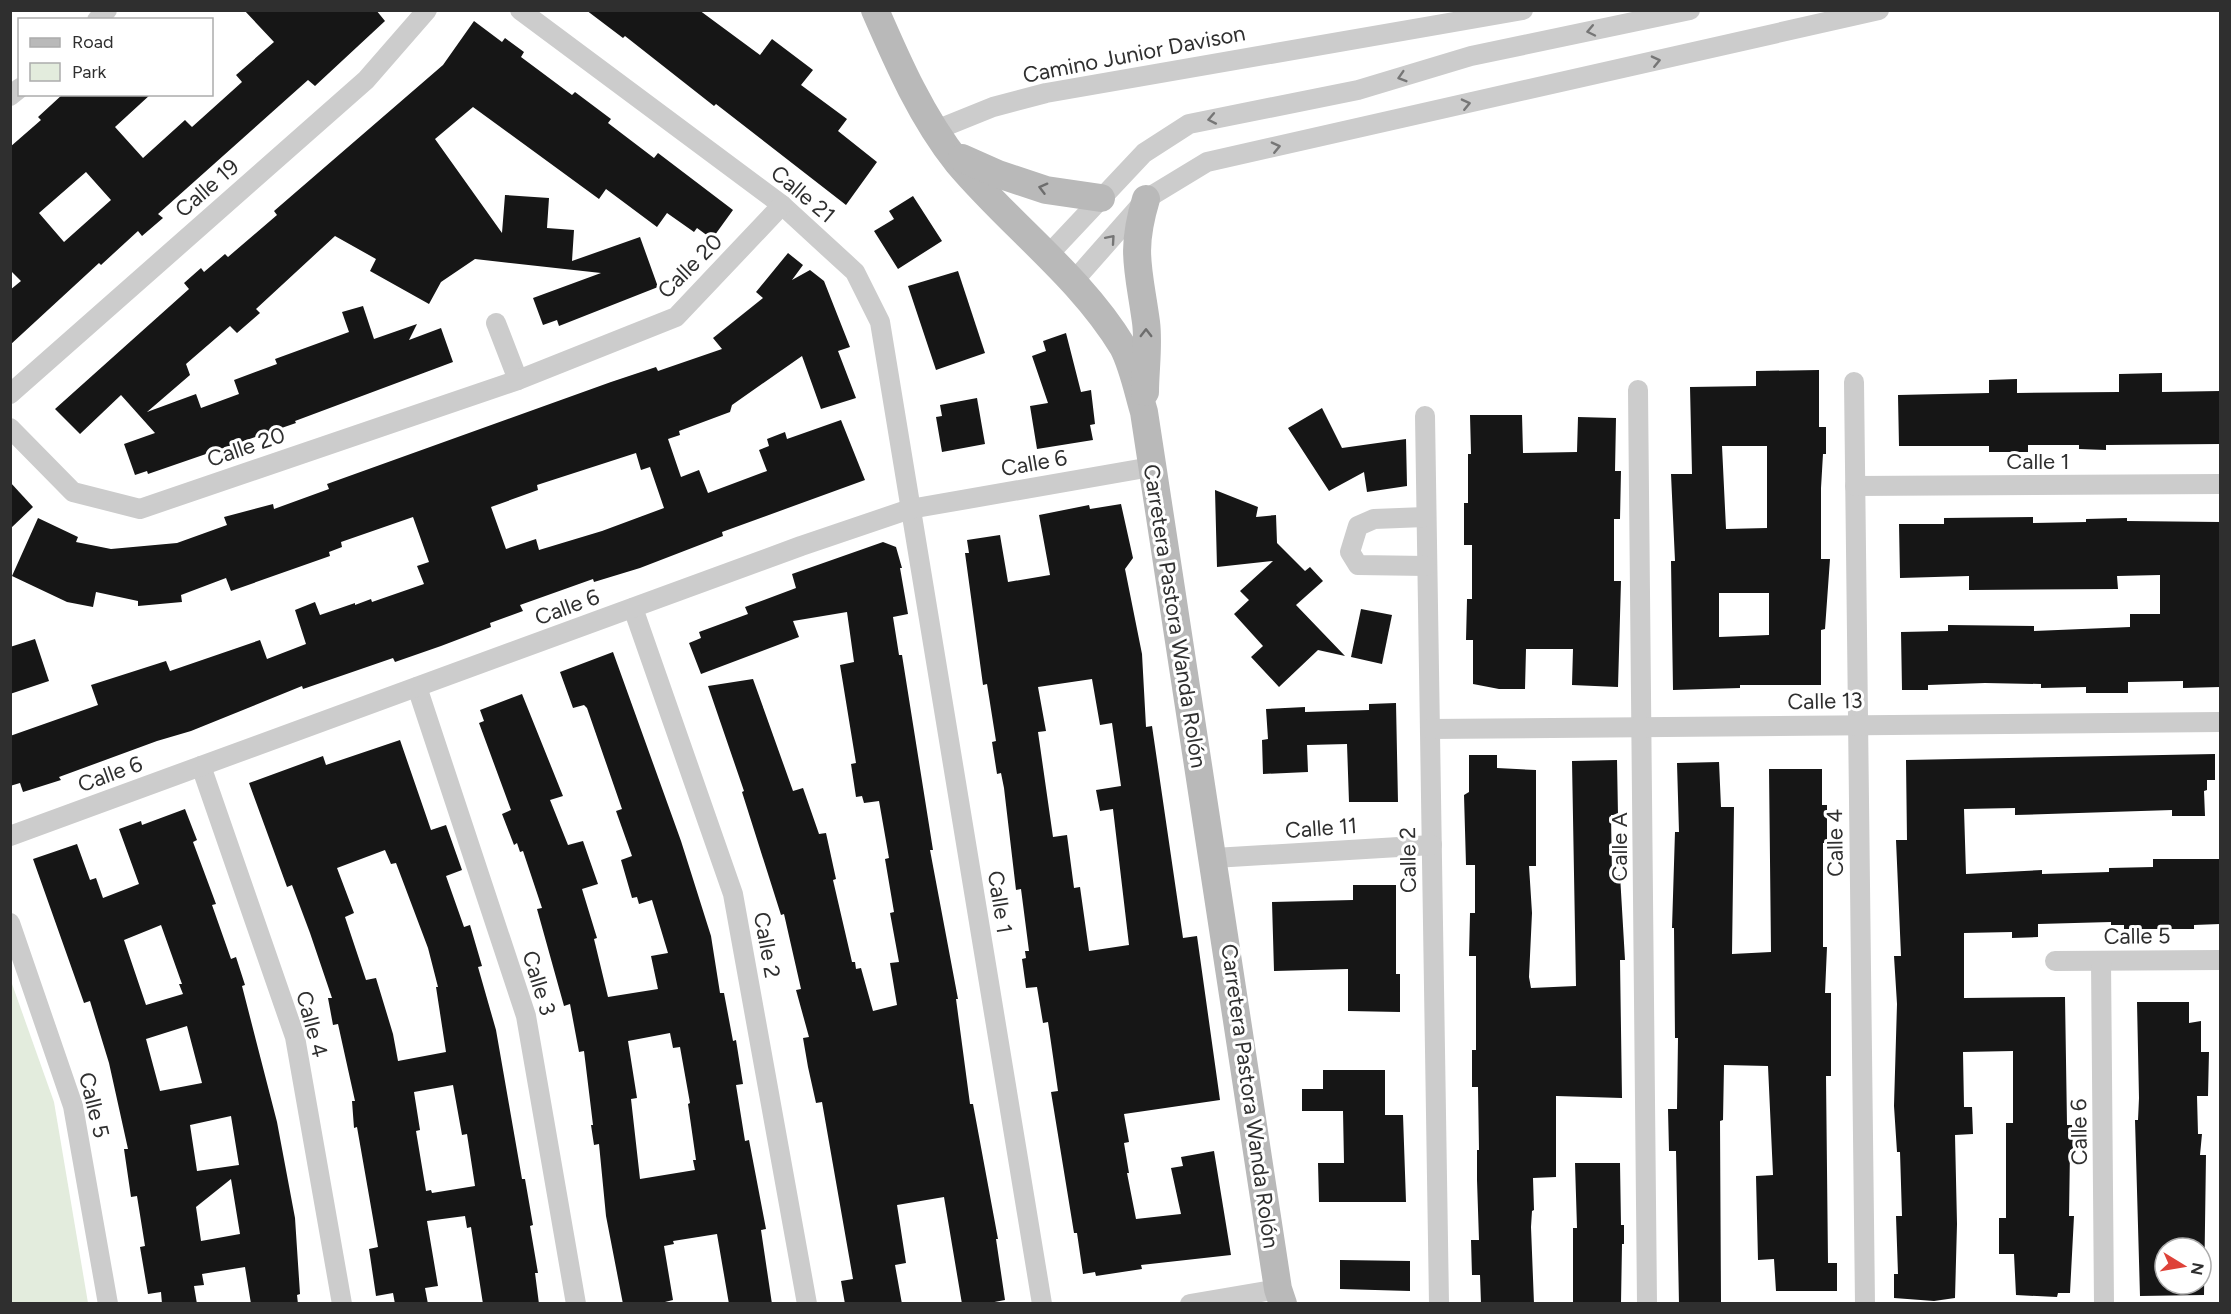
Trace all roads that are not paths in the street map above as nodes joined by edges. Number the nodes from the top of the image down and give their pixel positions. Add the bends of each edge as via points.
1 (427, 10) edge
2 (520, 10) edge
3 (875, 10) edge
4 (1523, 10) edge
5 (1690, 10) edge
6 (1879, 10) edge
7 (943, 141) junction
8 (1101, 198) junction
9 (1146, 199) junction
10 (782, 205) junction
11 (1048, 255) junction
12 (1072, 283) junction
13 (496, 323) dead end
14 (518, 380) junction
15 (1854, 382) dead end
16 (1638, 390) dead end
17 (10, 394) edge
18 (1144, 412) junction
19 (1425, 416) dead end
20 (10, 428) edge
21 (1151, 467) junction
22 (2220, 484) edge
23 (1855, 486) junction
24 (910, 509) junction
25 (1425, 517) junction
26 (1426, 566) junction
27 (633, 608) junction
28 (417, 687) junction
29 (2220, 722) edge
30 (1858, 725) junction
31 (1642, 727) junction
32 (1430, 729) junction
33 (201, 766) junction
34 (10, 836) edge
35 (1432, 845) junction
36 (1214, 858) junction
37 (10, 923) edge
38 (2220, 960) edge
39 (2055, 961) dead end
40 (2101, 961) junction
41 (1281, 1296) edge
42 (108, 1304) edge
43 (342, 1304) edge
44 (576, 1304) edge
45 (807, 1304) edge
46 (1042, 1304) edge
47 (1190, 1304) edge
48 (1439, 1304) edge
49 (1647, 1304) edge
50 (1865, 1304) edge
51 (2104, 1304) edge

1 - 17 street, Calle 19 via 366,80
2 - 10 street, Calle 21
3 - 7 street, Carretera Pastora Wanda Rolón via 897,61
4 - 7 street, Camino Junior Davison via 1046,93 993,107
5 -> 8 street via 1471,56 1358,90 1189,124 1144,153
9 -> 6 street via 1207,162
8 -> 7 street via 1046,190 998,174
7 - 11 street, Carretera Pastora Wanda Rolón
8 - 11 street
12 -> 9 street
18 -> 9 street via 1147,325 1135,260 1137,228
10 - 14 street, Calle 20 via 676,317
10 - 24 street, Calle 21 via 855,272 880,322
11 - 12 street, Carretera Pastora Wanda Rolón
12 - 18 street, Carretera Pastora Wanda Rolón via 1095,307 1124,350
13 - 14 street
14 - 20 street, Calle 20 via 140,509 73,492
15 - 23 street, Calle 4
16 - 31 street, Calle A
18 - 21 street, Carretera Pastora Wanda Rolón
19 - 25 street, Calle 2
21 - 24 street, Calle 6
21 - 36 street, Carretera Pastora Wanda Rolón
22 - 23 street, Calle 1
23 - 30 street, Calle 4
24 - 27 street, Calle 6
24 - 46 street, Calle 1
25 - 26 street, Calle 2
25 - 26 street via 1374,519 1358,526 1350,552 1358,566
26 - 32 street, Calle 2
27 - 28 street, Calle 6
27 - 45 street, Calle 2 via 733,894
28 - 33 street, Calle 6
28 - 44 street, Calle 3 via 526,1016
29 - 30 street, Calle 13
30 - 31 street, Calle 13
30 - 50 street, Calle 4
31 - 32 street, Calle 13
31 - 49 street, Calle A
32 - 35 street, Calle 2
33 - 34 street, Calle 6
33 - 43 street, Calle 4 via 295,1037
35 - 36 street, Calle 11
35 - 48 street, Calle 2
36 - 41 street, Carretera Pastora Wanda Rolón
37 - 42 street, Calle 5 via 74,1106
38 - 40 street, Calle 5
39 - 40 street, Calle 5
40 - 51 street, Calle 6
41 - 47 street

